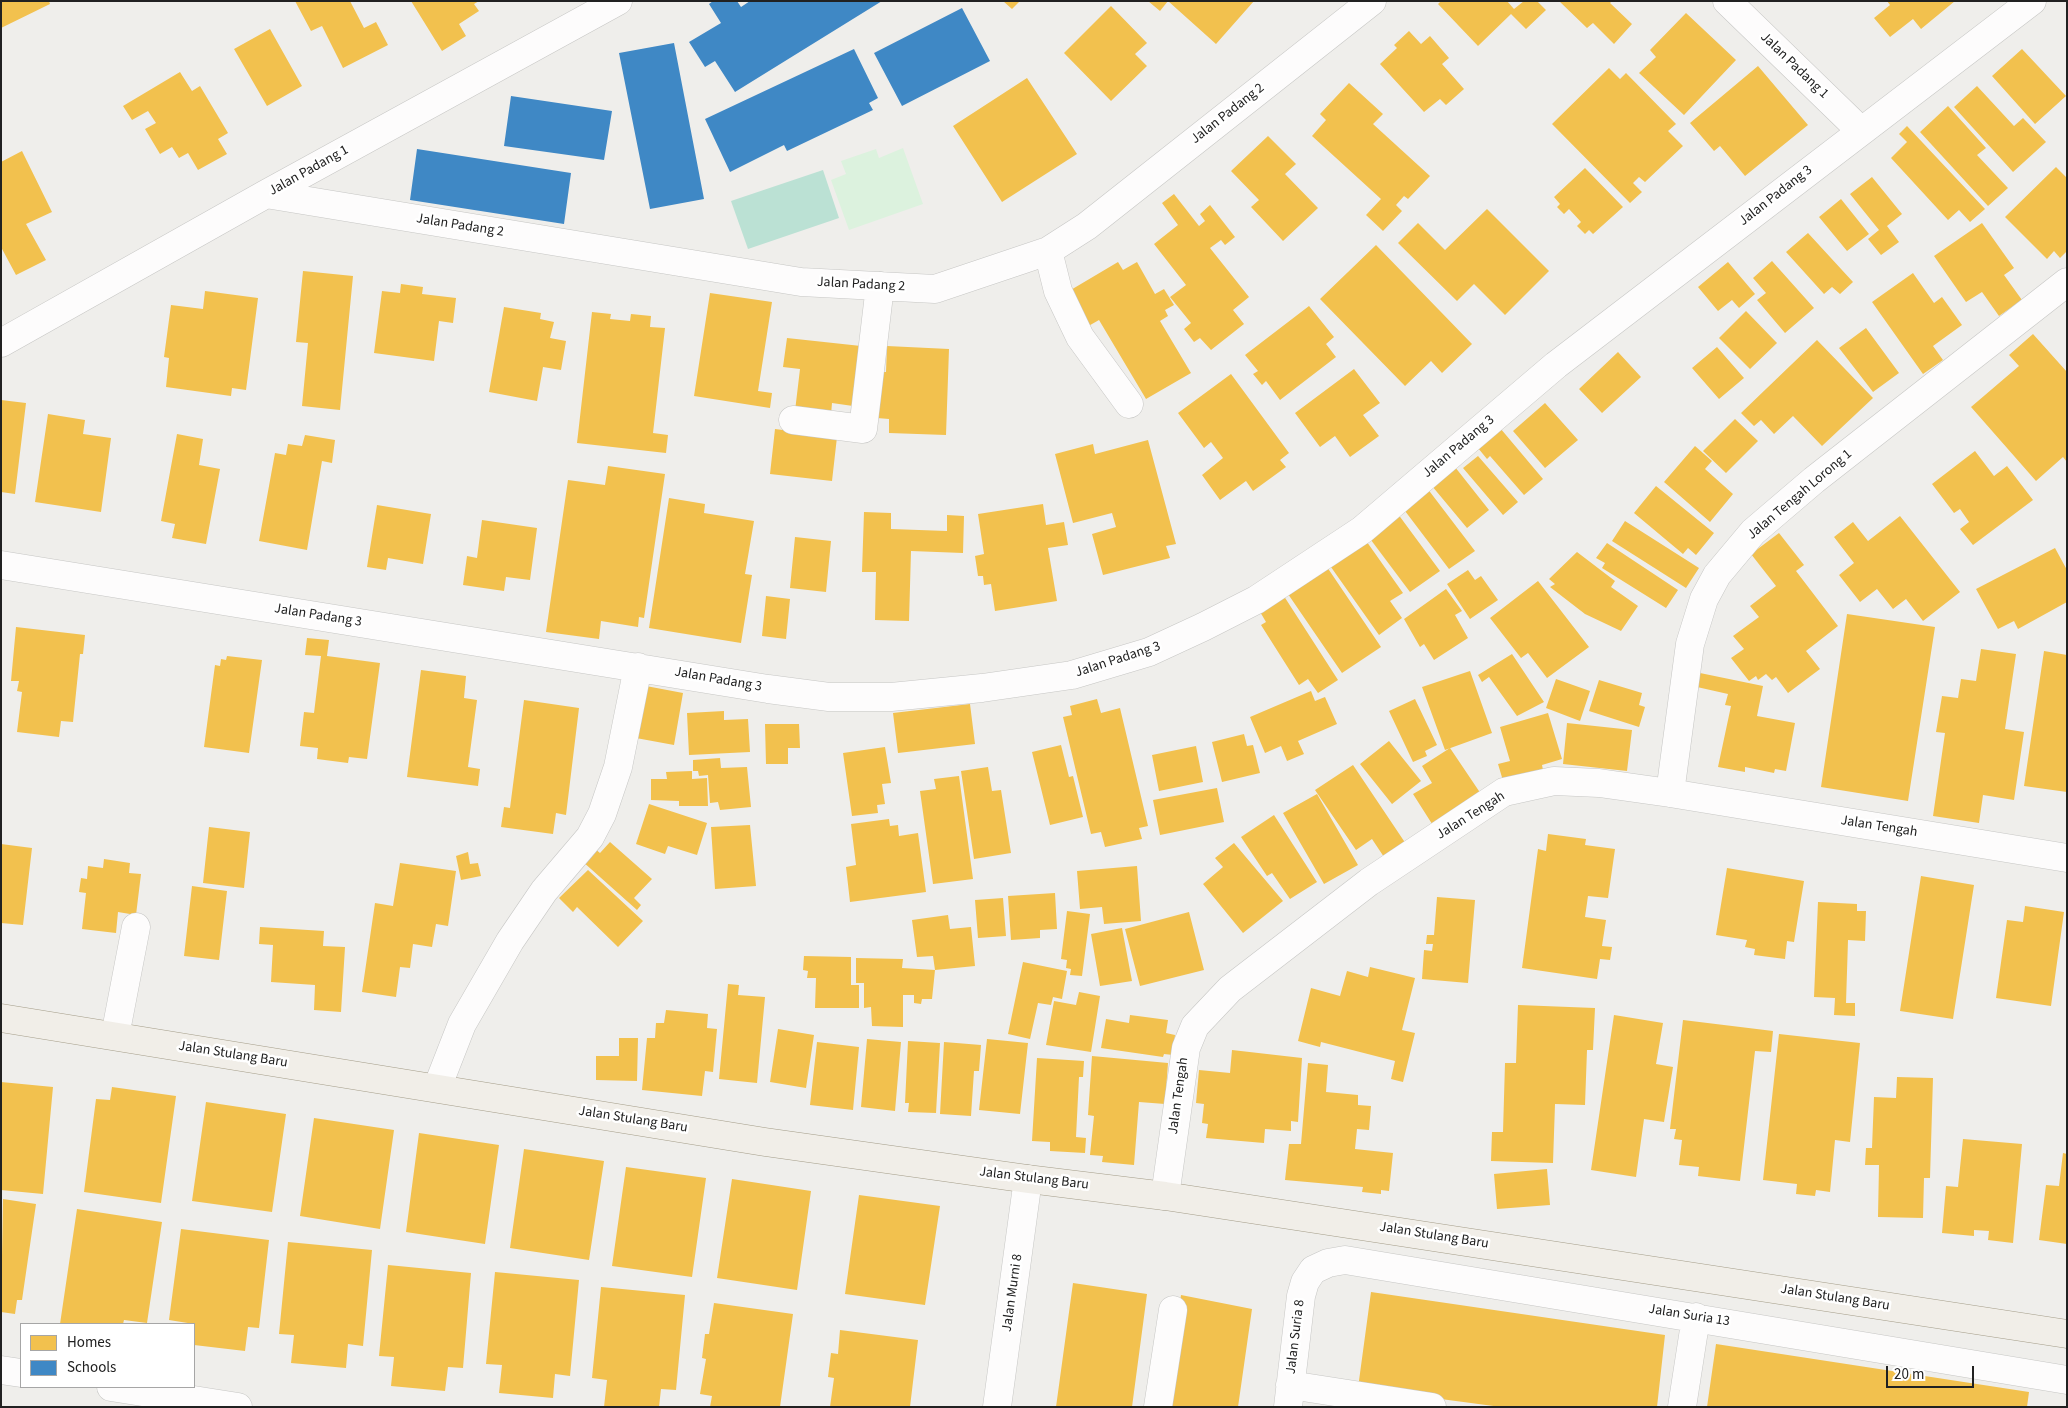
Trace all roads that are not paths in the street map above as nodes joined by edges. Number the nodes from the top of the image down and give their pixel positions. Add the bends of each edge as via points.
1 (618, 1) edge
2 (1372, 1) edge
3 (1726, 1) edge
4 (2032, 1) edge
5 (1860, 131) junction
6 (266, 194) junction
7 (1048, 251) junction
8 (2067, 282) edge
9 (880, 286) junction
10 (1, 343) edge
11 (1129, 404) dead end
12 (793, 420) dead end
13 (1, 565) edge
14 (638, 667) junction
15 (1670, 793) junction
16 (2067, 858) edge
17 (136, 927) dead end
18 (1, 1018) edge
19 (114, 1036) junction
20 (437, 1088) junction
21 (1028, 1179) junction
22 (1165, 1196) junction
23 (1313, 1270) joint
24 (1173, 1310) dead end
25 (1696, 1318) junction
26 (2067, 1334) edge
27 (1, 1370) edge
28 (20, 1373) edge
29 (2067, 1380) edge
30 (111, 1388) edge
31 (117, 1388) edge
32 (1289, 1396) edge
33 (109, 1407) edge
34 (238, 1407) edge
35 (997, 1407) edge
36 (1158, 1407) edge
37 (1432, 1407) edge
38 (1682, 1407) edge

1 - 6 street, Jalan Padang 1
2 - 7 street, Jalan Padang 2 via 1086,226
3 - 5 street, Jalan Padang 1
4 - 5 street, Jalan Padang 3
5 - 14 street, Jalan Padang 3 via 1556,365 1362,530 1256,600 1149,652 1072,675 891,697 829,697
6 - 9 street, Jalan Padang 2 via 801,282
6 - 10 street, Jalan Padang 1
7 - 9 street, Jalan Padang 2 via 935,289
7 - 11 street via 1058,291 1080,336
8 - 15 street, Jalan Tengah Lorong 1 via 1814,480 1753,532 1717,576 1704,600 1690,644
9 - 12 street via 863,429
13 - 14 street, Jalan Padang 3
14 - 20 street via 618,766 602,814 590,837 544,891 510,941 462,1024
15 - 16 street, Jalan Tengah
15 - 22 street, Jalan Tengah via 1599,783 1554,781 1504,792 1369,882 1230,989 1194,1026 1186,1048
17 - 19 street
18 - 19 main road, Jalan Stulang Baru
19 - 20 main road, Jalan Stulang Baru
20 - 21 main road, Jalan Stulang Baru via 765,1142
21 - 22 main road, Jalan Stulang Baru
21 - 35 street, Jalan Murni 8
22 - 26 main road, Jalan Stulang Baru
23 - 25 street, Jalan Suria 13 via 1345,1260
23 - 32 street, Jalan Suria 8 via 1301,1296
24 - 36 street
25 - 29 street, Jalan Suria 13
25 - 38 street
27 - 28 street
30 - 33 street
31 - 34 street
32 - 37 street

